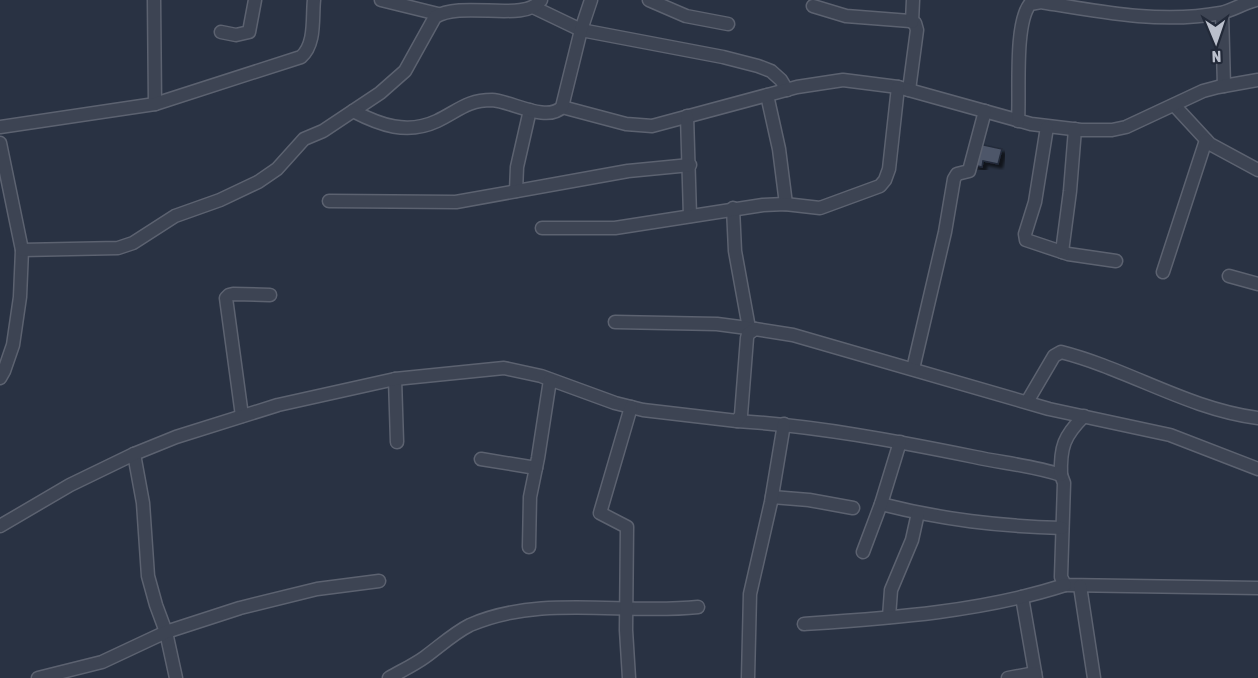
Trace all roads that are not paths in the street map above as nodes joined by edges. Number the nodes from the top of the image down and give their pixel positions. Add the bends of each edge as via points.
1 (154, 0) edge
2 (255, 0) edge
3 (314, 0) edge
4 (381, 0) edge
5 (591, 0) edge
6 (650, 0) edge
7 (913, 0) edge
8 (1041, 1) edge
9 (1252, 1) edge
10 (537, 3) edge
11 (813, 6) dead end
12 (1222, 13) junction
13 (438, 14) junction
14 (912, 22) junction
15 (728, 24) dead end
16 (581, 30) junction
17 (221, 32) dead end
18 (1258, 80) edge
19 (1224, 86) junction
20 (903, 88) junction
21 (787, 90) junction
22 (767, 95) junction
23 (154, 104) junction
24 (1174, 105) junction
25 (562, 107) junction
26 (530, 110) junction
27 (354, 111) junction
28 (985, 111) junction
29 (687, 116) junction
30 (1018, 121) junction
31 (0, 127) edge
32 (1047, 127) junction
33 (1075, 129) junction
34 (1206, 140) junction
35 (0, 143) edge
36 (690, 165) junction
37 (1258, 170) edge
38 (516, 191) junction
39 (329, 201) dead end
40 (786, 204) junction
41 (733, 208) junction
42 (690, 216) junction
43 (542, 228) dead end
44 (22, 250) junction
45 (1062, 252) junction
46 (1116, 261) dead end
47 (1163, 272) dead end
48 (1229, 276) dead end
49 (1258, 284) edge
50 (270, 295) dead end
51 (615, 322) dead end
52 (752, 329) junction
53 (913, 369) junction
54 (0, 378) edge
55 (395, 379) junction
56 (550, 380) junction
57 (1027, 402) junction
58 (631, 407) junction
59 (242, 416) junction
60 (1084, 416) junction
61 (1258, 418) edge
62 (737, 421) junction
63 (784, 424) junction
64 (397, 442) dead end
65 (900, 442) junction
66 (134, 454) junction
67 (480, 459) dead end
68 (537, 468) junction
69 (1258, 469) edge
70 (1061, 475) junction
71 (772, 497) junction
72 (881, 504) junction
73 (853, 508) dead end
74 (918, 513) junction
75 (0, 526) edge
76 (1062, 528) junction
77 (529, 547) dead end
78 (863, 552) dead end
79 (379, 581) dead end
80 (1065, 585) junction
81 (1080, 586) junction
82 (1258, 588) edge
83 (1022, 597) junction
84 (698, 607) dead end
85 (626, 608) junction
86 (889, 617) junction
87 (804, 624) dead end
88 (166, 632) junction
89 (1035, 676) edge
90 (38, 678) edge
91 (176, 678) edge
92 (390, 678) edge
93 (629, 678) edge
94 (748, 678) edge
95 (1008, 678) edge
96 (1094, 678) edge

1 - 23 street
2 - 17 street via 249,32
3 - 23 street via 311,44 301,57
4 - 13 street
5 - 16 street
6 - 15 street via 686,16
7 - 14 street
8 - 12 street via 1134,16
8 - 30 street via 1030,4 1023,20
9 - 12 street
10 - 13 street via 525,8 457,4
10 - 16 street
11 - 14 street via 846,15
12 - 19 street
13 - 27 street via 405,70
14 - 20 street via 917,30
16 - 21 street via 758,66 771,71
16 - 25 street
18 - 19 street
19 - 24 street
20 - 21 street via 843,80
20 - 28 street
20 - 40 street via 883,184 820,208
21 - 22 street
22 - 29 street
22 - 40 street
23 - 31 street
24 - 33 street via 1126,127
24 - 34 street
25 - 26 street via 554,113
25 - 29 street via 642,126
26 - 27 street via 495,100 478,101 436,122 401,128 378,124
26 - 38 street via 517,167
27 - 44 street via 304,139 277,169 258,182 174,216 133,243 118,248
28 - 30 street
28 - 53 street via 969,171 954,179
29 - 36 street
30 - 32 street
32 - 33 street
32 - 45 street via 1025,237 1028,242
33 - 45 street
34 - 37 street
34 - 47 street
35 - 44 street
36 - 38 street via 628,171
36 - 42 street
38 - 39 street via 438,203
40 - 41 street
41 - 42 street
41 - 52 street via 735,251
42 - 43 street via 615,228
44 - 54 street via 13,345
45 - 46 street
48 - 49 street
50 - 59 street via 233,294 226,298
51 - 52 street via 717,324
52 - 53 street via 794,335
52 - 62 street via 747,338 741,415
53 - 57 street
55 - 56 street via 504,368
55 - 59 street
55 - 64 street
56 - 58 street
56 - 68 street
57 - 60 street
57 - 61 street via 1054,356 1061,352 1148,382 1184,399
58 - 62 street
58 - 85 street via 600,510 603,516 627,527
59 - 66 street
60 - 69 street via 1177,437
60 - 70 street via 1072,427 1062,446
62 - 63 street
63 - 65 street
63 - 71 street
65 - 70 street
65 - 72 street
66 - 75 street via 70,484
66 - 88 street via 143,503 148,576
67 - 68 street
68 - 77 street via 530,497
70 - 76 street
71 - 73 street
71 - 94 street via 750,594
72 - 74 street
72 - 78 street
74 - 76 street via 984,524
74 - 86 street via 912,540 891,590
76 - 80 street via 1061,578
79 - 88 street via 288,596
80 - 81 street
80 - 83 street
81 - 82 street
81 - 96 street
83 - 86 street
83 - 89 street
84 - 85 street
85 - 92 street via 530,610 489,619 455,634
85 - 93 street
86 - 87 street
88 - 90 street via 102,662
88 - 91 street
89 - 95 street

